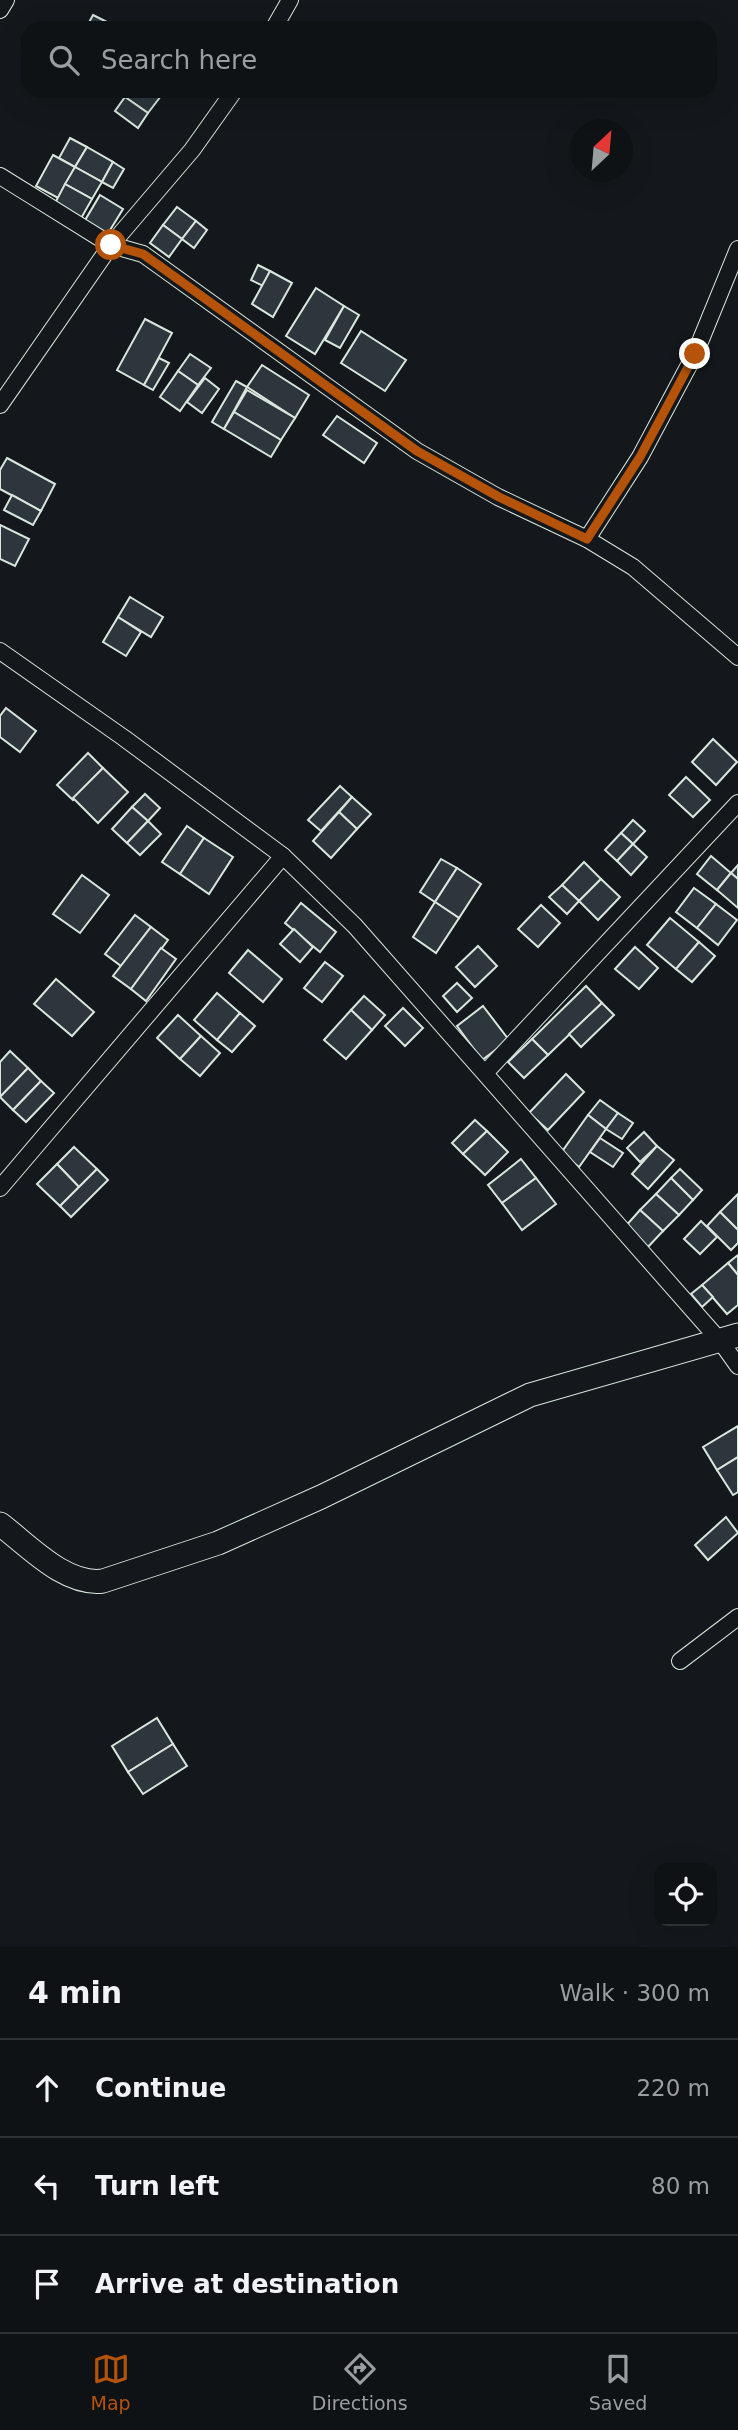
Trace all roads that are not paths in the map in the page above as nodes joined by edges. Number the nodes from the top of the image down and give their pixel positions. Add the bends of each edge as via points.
1 (6, 0) edge
2 (290, 0) edge
3 (0, 10) edge
4 (278, 21) edge
5 (229, 98) edge
6 (0, 176) edge
7 (111, 245) junction
8 (738, 249) edge
9 (0, 405) edge
10 (587, 539) junction
11 (0, 651) edge
12 (738, 657) edge
13 (738, 803) edge
14 (283, 856) junction
15 (486, 1072) junction
16 (0, 1188) edge
17 (730, 1339) edge
18 (738, 1366) edge
19 (0, 1524) edge
20 (738, 1617) edge
21 (680, 1661) dead end

1 - 3 street
2 - 4 street
5 - 7 street via 192,150
6 - 7 street
7 - 9 street
7 - 10 street via 143,254 417,451
8 - 10 street via 695,354 640,457
10 - 12 street via 634,567
11 - 14 street
13 - 15 street
14 - 15 street via 355,926
14 - 16 street
15 - 17 street via 566,1169
17 - 18 street
17 - 19 street via 530,1395 218,1543 103,1581 73,1576
20 - 21 street

